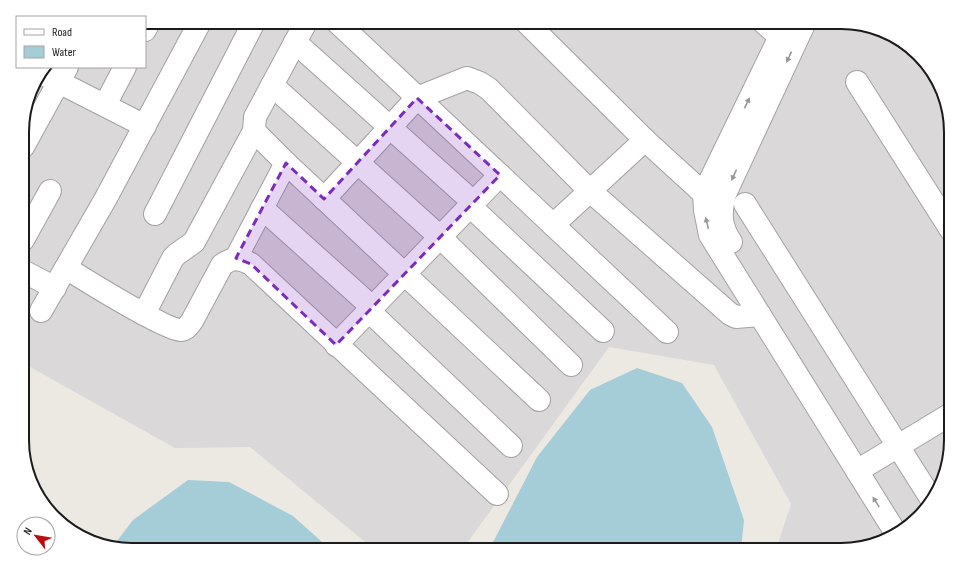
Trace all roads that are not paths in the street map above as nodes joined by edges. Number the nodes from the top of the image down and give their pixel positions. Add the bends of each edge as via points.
1 (196, 29) edge
2 (250, 29) edge
3 (302, 29) edge
4 (352, 29) edge
5 (533, 29) edge
6 (775, 29) edge
7 (802, 29) edge
8 (295, 42) junction
9 (124, 68) edge
10 (56, 74) edge
11 (858, 82) dead end
12 (272, 85) junction
13 (417, 98) junction
14 (105, 105) junction
15 (145, 126) junction
16 (390, 127) junction
17 (254, 131) junction
18 (29, 134) edge
19 (645, 140) junction
20 (358, 162) junction
21 (286, 163) junction
22 (500, 175) junction
23 (589, 190) junction
24 (50, 191) dead end
25 (704, 193) junction
26 (324, 199) junction
27 (472, 204) junction
28 (745, 204) dead end
29 (262, 208) junction
30 (721, 209) junction
31 (155, 214) dead end
32 (944, 219) edge
33 (553, 225) junction
34 (29, 229) edge
35 (440, 237) junction
36 (236, 258) junction
37 (66, 268) junction
38 (405, 273) junction
39 (29, 274) edge
40 (55, 288) junction
41 (371, 309) junction
42 (42, 311) dead end
43 (144, 314) junction
44 (760, 315) junction
45 (603, 331) dead end
46 (667, 332) dead end
47 (336, 344) junction
48 (571, 365) dead end
49 (539, 400) dead end
50 (944, 418) edge
51 (511, 446) dead end
52 (898, 446) junction
53 (863, 467) junction
54 (496, 494) dead end
55 (928, 494) edge
56 (905, 521) edge
57 (894, 529) edge

1 - 15 street
2 - 31 street
3 - 8 street
4 - 13 street
5 - 19 street
25 -> 6 street
7 -> 30 street via 725,194
8 - 12 street
8 - 16 street
9 - 14 street
10 - 14 street
10 - 18 street
11 - 32 street
12 - 17 street via 255,117
12 - 20 street
13 - 16 street
13 - 22 street
13 - 23 street via 467,78 480,83
14 - 15 street
15 - 37 street
16 - 20 street
16 - 27 street
17 - 21 street
17 - 43 street via 194,242 173,258
19 - 23 street
19 - 25 street
20 - 26 street
20 - 35 street
21 - 26 street
21 - 29 street
22 - 27 street
22 - 33 street
23 - 33 street
23 - 44 street via 730,314
24 - 34 street
25 - 30 street
44 -> 25 street via 710,235
26 - 38 street
27 - 35 street
27 - 45 street
28 - 52 street
29 - 36 street
29 - 41 street
30 - 53 street via 721,221 725,232
33 - 46 street
35 - 38 street
35 - 48 street
36 - 43 street via 222,265 187,327 174,330
36 - 47 street via 250,264
37 - 40 street
37 - 43 street
38 - 41 street
38 - 49 street
39 - 40 street
40 - 42 street
41 - 47 street
41 - 51 street
44 - 53 street
47 - 54 street
50 - 52 street
52 - 53 street
52 - 55 street
53 - 56 street
57 -> 53 street

